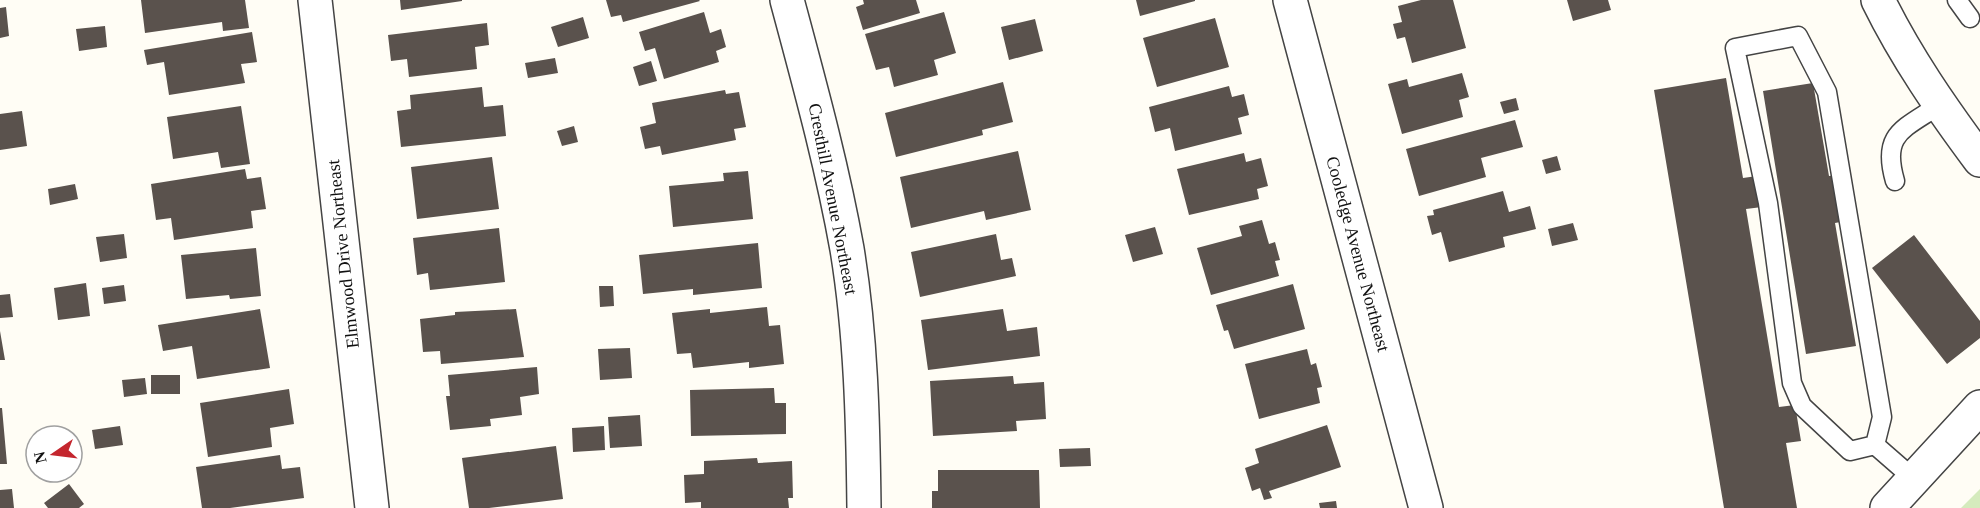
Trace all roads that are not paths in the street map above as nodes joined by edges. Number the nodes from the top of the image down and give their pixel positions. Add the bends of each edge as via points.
1 (315, 0) edge
2 (787, 0) edge
3 (1290, 0) edge
4 (1878, 0) edge
5 (1957, 0) edge
6 (1970, 18) dead end
7 (1940, 105) junction
8 (1980, 160) edge
9 (1895, 181) dead end
10 (1980, 406) edge
11 (1875, 446) junction
12 (1914, 479) junction
13 (372, 508) edge
14 (864, 508) edge
15 (1426, 508) edge
16 (1887, 508) edge

1 - 13 street, Elmwood Drive Northeast
2 - 14 street, Cresthill Avenue Northeast via 822,130 847,249 858,332
3 - 15 street, Cooledge Avenue Northeast
4 - 7 street
5 - 6 lane
7 - 8 street
7 - 9 lane via 1899,133 1890,155
10 - 12 street
11 - 11 lane via 1882,417 1827,92 1798,36 1736,48 1767,204 1792,383 1802,406 1850,451
11 - 12 lane
12 - 16 street

